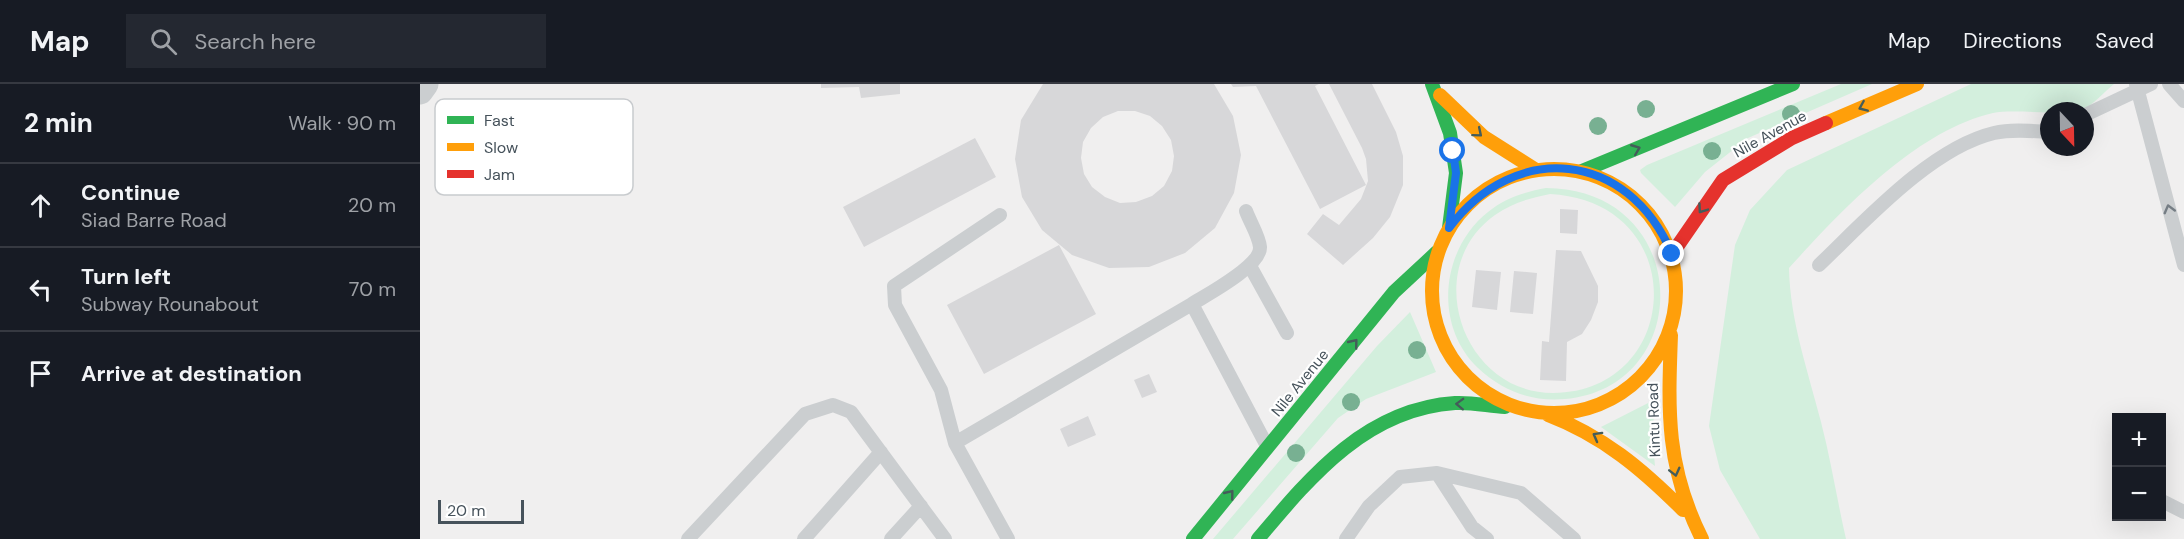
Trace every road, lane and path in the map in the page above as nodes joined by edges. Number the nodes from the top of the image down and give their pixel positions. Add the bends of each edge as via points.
1 (424, 84) edge
2 (1793, 84) edge
3 (1917, 84) edge
4 (2151, 84) edge
5 (2169, 84) edge
6 (2136, 86) edge
7 (1434, 88) edge
8 (420, 92) edge
9 (2184, 101) edge
10 (2094, 110) edge
11 (2040, 131) edge
12 (1536, 170) junction
13 (1582, 171) junction
14 (1246, 211) dead end
15 (1000, 215) dead end
16 (1449, 228) junction
17 (1437, 252) junction
18 (1672, 254) junction
19 (1819, 265) dead end
20 (2184, 265) edge
21 (1250, 266) junction
22 (1192, 304) junction
23 (1671, 330) junction
24 (1287, 333) dead end
25 (1518, 408) junction
26 (1540, 412) junction
27 (955, 443) junction
28 (1268, 448) junction
29 (880, 452) junction
30 (1437, 473) junction
31 (2166, 503) edge
32 (921, 506) junction
33 (2184, 512) edge
34 (1689, 515) junction
35 (688, 539) edge
36 (804, 539) edge
37 (891, 539) edge
38 (945, 539) edge
39 (1008, 539) edge
40 (1193, 539) edge
41 (1258, 539) edge
42 (1346, 539) edge
43 (1487, 539) edge
44 (1574, 539) edge
45 (1702, 539) edge

1 - 8 street
13 -> 2 main road
3 -> 18 main road, Nile Avenue via 1792,138 1722,180
4 - 6 lane
5 - 9 lane
6 - 10 lane
20 -> 6 lane
7 -> 12 main road via 1467,124 1502,152
7 - 16 main road via 1450,133 1456,173
11 - 19 lane via 1994,133 1934,161
12 - 13 main road
12 - 16 main road via 1506,178 1484,191 1464,207
13 - 18 main road via 1624,189 1644,207 1661,229
14 - 21 lane via 1260,246 1259,256
15 - 27 lane via 894,286 895,305 940,390
16 - 17 main road
17 - 25 main road via 1432,300 1445,347 1458,368 1476,385
28 -> 17 main road, Nile Avenue via 1394,292
18 - 23 main road via 1677,304
21 - 22 lane
21 - 24 lane
22 - 27 lane
22 - 28 lane
23 - 26 main road via 1647,371 1620,393 1587,409
23 -> 34 main road, Kintu Road via 1669,442 1674,472
25 - 26 main road
25 -> 41 main road via 1455,403 1409,410 1379,423 1328,458
34 -> 26 main road via 1613,445
27 - 39 lane
40 -> 28 main road, Nile Avenue
29 - 32 lane
29 - 35 lane via 850,412 833,405 805,414
29 - 36 lane
30 - 42 lane via 1400,477 1369,506
30 - 43 lane via 1472,527
30 - 44 lane via 1521,493
31 - 33 lane
32 - 37 lane
32 - 38 lane
34 - 45 main road, Kintu Road

